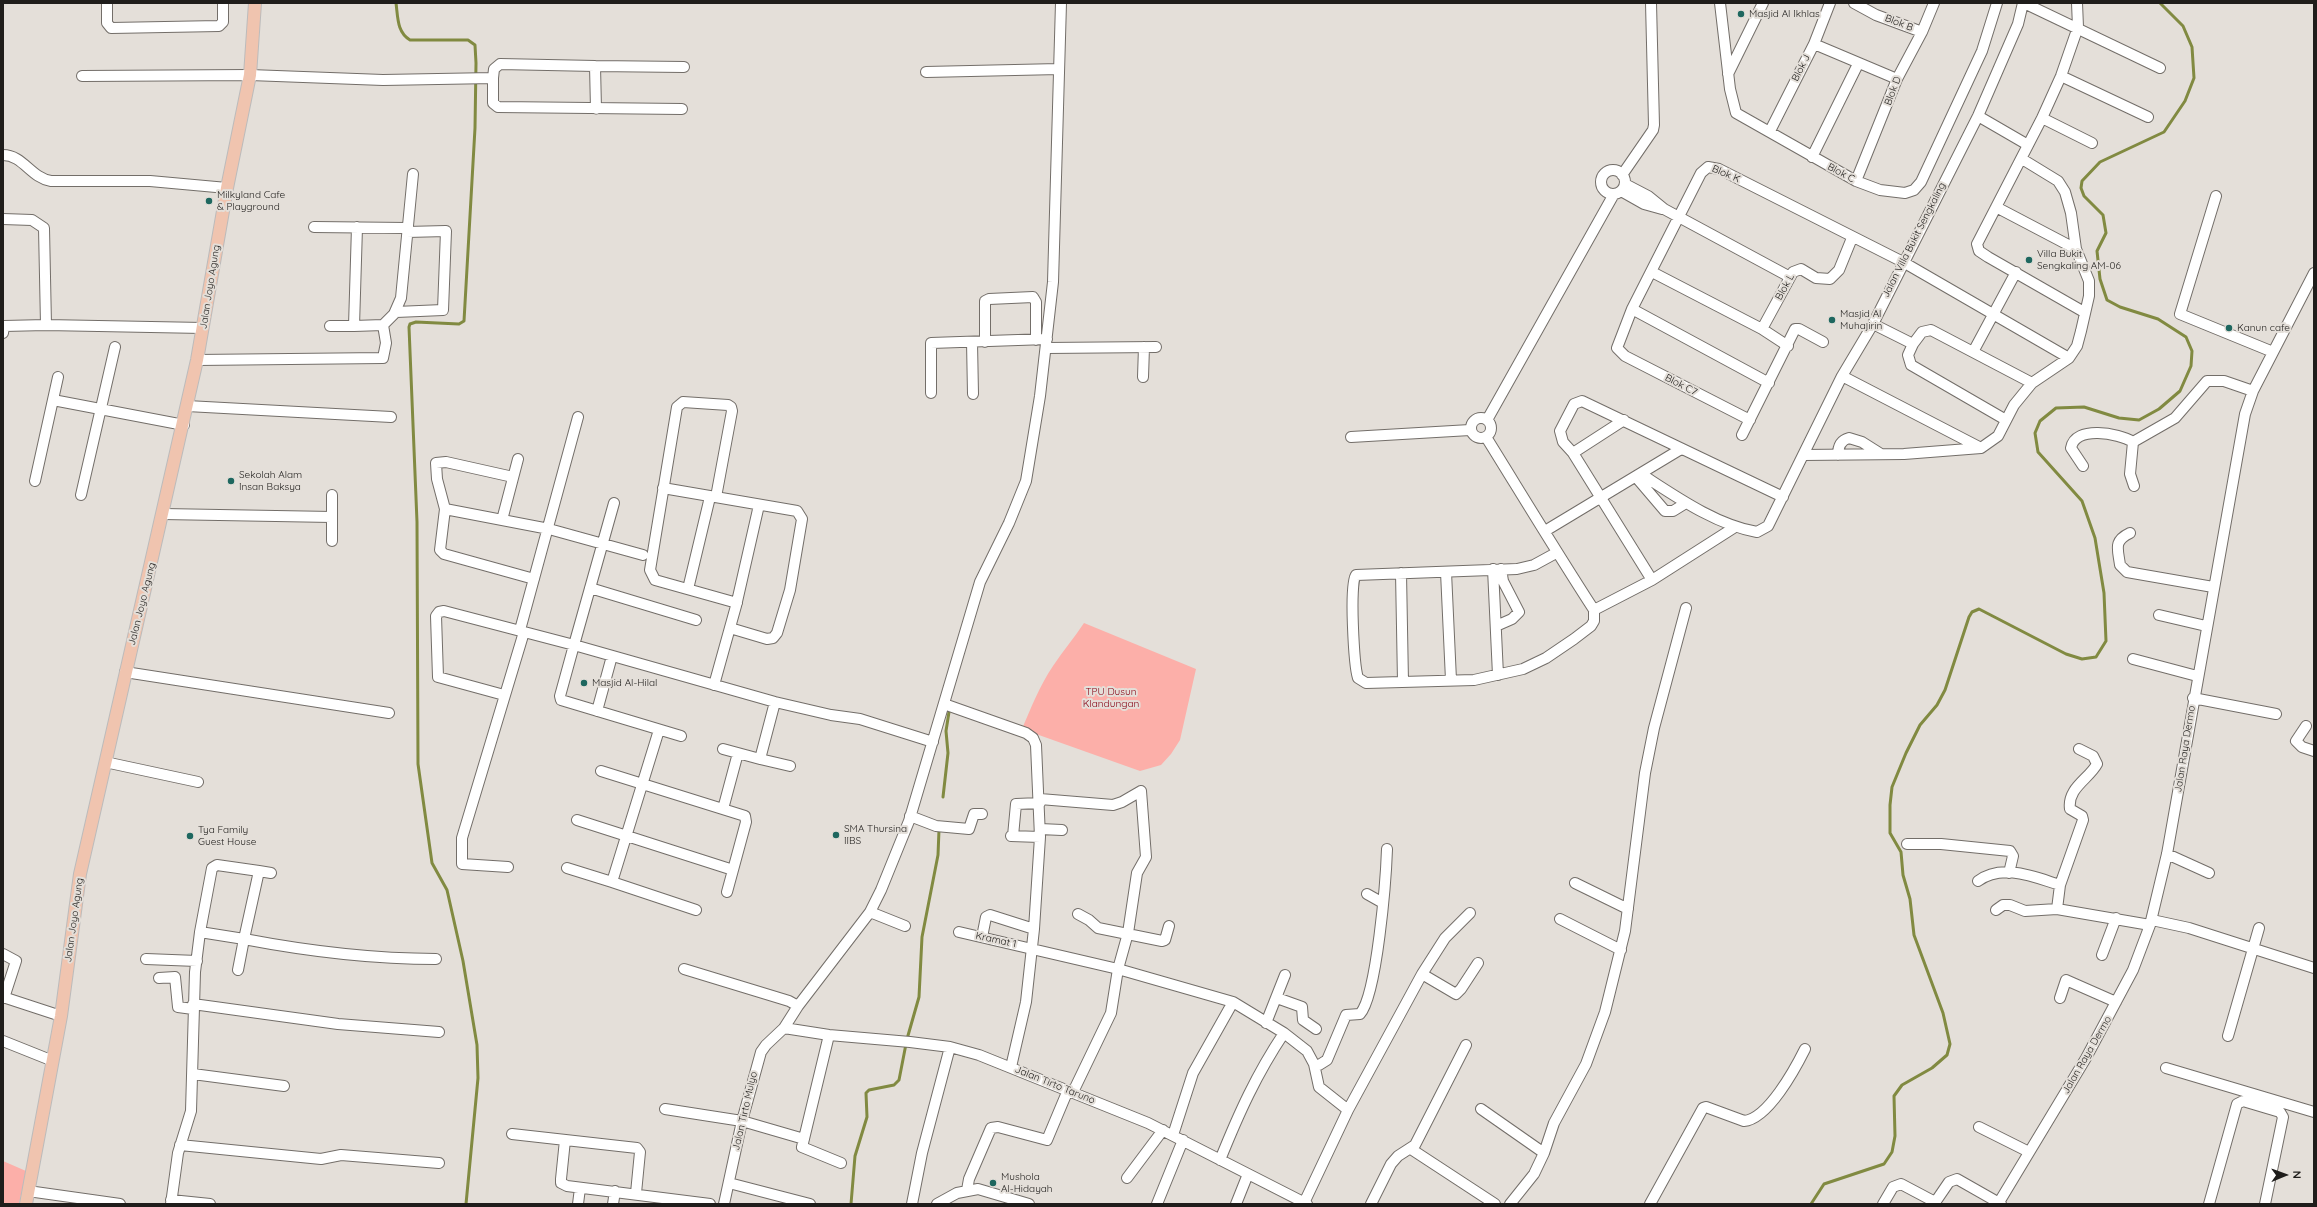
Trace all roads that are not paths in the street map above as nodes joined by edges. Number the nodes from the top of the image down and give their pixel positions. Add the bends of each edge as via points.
1 (107, 3) edge
2 (223, 3) edge
3 (255, 3) edge
4 (1061, 3) edge
5 (1651, 3) edge
6 (1720, 3) edge
7 (1762, 3) edge
8 (1830, 3) edge
9 (1854, 3) edge
10 (1934, 3) edge
11 (1997, 3) edge
12 (2024, 3) edge
13 (2077, 3) edge
14 (2078, 27) junction
15 (1922, 32) junction
16 (1814, 44) junction
17 (1858, 64) junction
18 (595, 66) junction
19 (684, 67) dead end
20 (1059, 68) junction
21 (2160, 68) dead end
22 (926, 72) dead end
23 (1728, 74) junction
24 (250, 75) junction
25 (82, 76) dead end
26 (2061, 76) junction
27 (493, 78) junction
28 (1897, 80) junction
29 (596, 109) junction
30 (682, 109) dead end
31 (1978, 116) junction
32 (2148, 117) dead end
33 (2042, 118) junction
34 (1770, 131) junction
35 (2092, 143) dead end
36 (2028, 145) junction
37 (3, 155) edge
38 (1812, 157) junction
39 (2022, 159) junction
40 (413, 174) dead end
41 (1856, 182) junction
42 (1620, 186) junction
43 (227, 188) junction
44 (2216, 196) dead end
45 (1996, 207) junction
46 (1679, 218) junction
47 (3, 219) edge
48 (314, 227) dead end
49 (357, 227) junction
50 (407, 230) junction
51 (1852, 238) junction
52 (2076, 249) junction
53 (1903, 262) junction
54 (1652, 272) junction
55 (2016, 272) junction
56 (2314, 273) edge
57 (1790, 277) junction
58 (1632, 309) junction
59 (396, 312) junction
60 (2084, 312) junction
61 (1994, 314) junction
62 (1872, 324) junction
63 (46, 325) junction
64 (383, 325) junction
65 (330, 326) dead end
66 (354, 326) junction
67 (203, 328) junction
68 (1762, 329) junction
69 (3, 333) edge
70 (1036, 340) junction
71 (972, 342) junction
72 (984, 342) junction
73 (1823, 342) dead end
74 (1047, 344) junction
75 (1914, 344) junction
76 (1617, 345) joint
77 (1788, 346) junction
78 (115, 347) dead end
79 (1144, 347) junction
80 (1156, 347) dead end
81 (1973, 352) junction
82 (2273, 352) junction
83 (2069, 358) junction
84 (197, 360) junction
85 (1842, 376) junction
86 (58, 377) dead end
87 (1143, 377) dead end
88 (1769, 383) junction
89 (2032, 383) junction
90 (2253, 390) junction
91 (931, 393) dead end
92 (973, 394) dead end
93 (53, 400) junction
94 (187, 406) junction
95 (100, 410) junction
96 (391, 417) dead end
97 (578, 417) dead end
98 (1487, 420) junction
99 (1624, 420) junction
100 (1750, 420) junction
101 (2006, 420) junction
102 (184, 425) junction
103 (1470, 430) junction
104 (1742, 436) dead end
105 (1351, 437) dead end
106 (1486, 437) junction
107 (2133, 442) junction
108 (1981, 448) junction
109 (1681, 449) junction
110 (1573, 453) junction
111 (1838, 454) junction
112 (1881, 454) junction
113 (1803, 455) junction
114 (518, 459) dead end
115 (2083, 466) dead end
116 (1639, 475) junction
117 (513, 477) junction
118 (35, 481) dead end
119 (2134, 486) dead end
120 (663, 488) junction
121 (80, 495) dead end
122 (332, 495) dead end
123 (713, 497) junction
124 (1783, 497) junction
125 (1600, 498) junction
126 (614, 503) dead end
127 (1686, 503) junction
128 (758, 505) junction
129 (445, 509) junction
130 (163, 514) junction
131 (332, 517) junction
132 (502, 520) junction
133 (1735, 527) junction
134 (549, 529) junction
135 (1545, 531) junction
136 (2130, 533) dead end
137 (332, 541) dead end
138 (602, 544) junction
139 (1556, 553) junction
140 (642, 555) dead end
141 (1497, 569) junction
142 (1446, 572) junction
143 (1401, 573) junction
144 (534, 579) junction
145 (1652, 580) junction
146 (1499, 582) junction
147 (2213, 587) junction
148 (590, 588) junction
149 (688, 589) junction
150 (737, 603) junction
151 (1686, 608) dead end
152 (1594, 610) junction
153 (2158, 615) dead end
154 (696, 620) dead end
155 (1496, 626) junction
156 (2206, 626) junction
157 (730, 628) junction
158 (522, 631) junction
159 (574, 645) junction
160 (612, 656) junction
161 (2133, 659) dead end
162 (125, 672) junction
163 (1498, 675) junction
164 (2197, 676) junction
165 (1451, 680) junction
166 (1403, 682) junction
167 (714, 685) junction
168 (504, 694) junction
169 (2193, 698) junction
170 (775, 702) junction
171 (944, 704) junction
172 (597, 711) junction
173 (389, 714) dead end
174 (2276, 714) dead end
175 (2306, 726) dead end
176 (659, 730) junction
177 (681, 736) dead end
178 (933, 742) junction
179 (723, 749) dead end
180 (2079, 749) dead end
181 (2314, 751) edge
182 (738, 753) junction
183 (760, 759) junction
184 (105, 762) junction
185 (790, 766) dead end
186 (601, 771) dead end
187 (198, 782) dead end
188 (643, 784) junction
189 (1040, 801) junction
190 (723, 809) junction
191 (982, 814) dead end
192 (910, 816) junction
193 (577, 820) dead end
194 (1062, 830) dead end
195 (1040, 833) junction
196 (627, 836) junction
197 (1907, 844) dead end
198 (1386, 850) dead end
199 (2167, 854) junction
200 (508, 867) dead end
201 (566, 868) dead end
202 (733, 870) junction
203 (259, 871) junction
204 (271, 873) dead end
205 (2009, 873) junction
206 (2209, 873) dead end
207 (1978, 880) dead end
208 (612, 882) junction
209 (1575, 883) dead end
210 (2060, 885) junction
211 (727, 892) dead end
212 (1367, 894) dead end
213 (1383, 904) junction
214 (1628, 909) junction
215 (2057, 909) junction
216 (696, 910) dead end
217 (1996, 910) dead end
218 (870, 912) junction
219 (1470, 913) dead end
220 (1078, 914) dead end
221 (2116, 918) junction
222 (1560, 919) dead end
223 (2151, 922) junction
224 (905, 926) dead end
225 (1169, 926) dead end
226 (2259, 928) dead end
227 (1034, 929) junction
228 (200, 932) junction
229 (959, 932) dead end
230 (1128, 933) junction
231 (982, 937) junction
232 (244, 939) junction
233 (2252, 947) junction
234 (1033, 948) junction
235 (1621, 950) junction
236 (3, 954) edge
237 (2102, 955) dead end
238 (146, 959) dead end
239 (436, 959) dead end
240 (197, 961) junction
241 (1478, 963) dead end
242 (2314, 968) edge
243 (1118, 969) junction
244 (238, 970) dead end
245 (684, 970) dead end
246 (1422, 974) junction
247 (1285, 975) dead end
248 (159, 978) dead end
249 (3, 998) edge
250 (1277, 998) junction
251 (2060, 998) dead end
252 (1233, 1002) junction
253 (2116, 1002) junction
254 (193, 1006) junction
255 (798, 1006) junction
256 (60, 1016) junction
257 (1266, 1023) junction
258 (784, 1028) junction
259 (1316, 1030) dead end
260 (439, 1032) dead end
261 (1284, 1033) junction
262 (829, 1035) junction
263 (2228, 1036) dead end
264 (3, 1041) edge
265 (1466, 1045) dead end
266 (950, 1047) junction
267 (1805, 1049) dead end
268 (53, 1061) junction
269 (1314, 1064) junction
270 (1011, 1067) junction
271 (2166, 1068) dead end
272 (193, 1074) junction
273 (284, 1086) dead end
274 (1071, 1091) junction
275 (665, 1109) dead end
276 (1481, 1109) dead end
277 (1348, 1110) junction
278 (2314, 1112) edge
279 (742, 1121) junction
280 (1979, 1127) dead end
281 (1163, 1130) junction
282 (512, 1134) dead end
283 (1173, 1135) junction
284 (804, 1139) junction
285 (565, 1140) junction
286 (1183, 1140) junction
287 (180, 1145) junction
288 (1411, 1149) junction
289 (2029, 1152) junction
290 (1544, 1153) junction
291 (1220, 1160) junction
292 (439, 1163) dead end
293 (841, 1163) dead end
294 (1248, 1174) junction
295 (1127, 1178) dead end
296 (728, 1183) junction
297 (968, 1186) junction
298 (580, 1188) junction
299 (28, 1191) junction
300 (615, 1191) junction
301 (636, 1193) junction
302 (948, 1200) edge
303 (171, 1202) edge
304 (912, 1202) edge
305 (1935, 1203) edge
306 (2212, 1203) edge
307 (26, 1204) edge
308 (120, 1204) edge
309 (210, 1204) edge
310 (578, 1204) edge
311 (613, 1204) edge
312 (710, 1204) edge
313 (724, 1204) edge
314 (810, 1204) edge
315 (937, 1204) edge
316 (1029, 1204) edge
317 (1157, 1204) edge
318 (1236, 1204) edge
319 (1305, 1204) edge
320 (1371, 1204) edge
321 (1495, 1204) edge
322 (1510, 1204) edge
323 (1650, 1204) edge
324 (1883, 1204) edge
325 (1999, 1204) edge
326 (2265, 1204) edge

1 - 2 street via 107,23 111,28 219,26 223,22
3 - 24 main road, Jalan Joyo Agung
4 - 20 street, Jalan Tirto Mulyo
5 - 42 street via 1654,125
6 - 23 street, Blok C
7 - 23 street
8 - 16 street, Blok J
9 - 15 street, Blok B via 1876,15
10 - 15 street, Blok D
11 - 41 street, Blok C via 1982,51 1921,182 1914,190 1906,193 1880,190
12 - 14 street
12 - 31 street, Jalan Villa Bukit Sengkaling via 2018,24
13 - 14 street
14 - 21 street
14 - 26 street
15 - 28 street, Blok D
16 - 17 street
16 - 34 street, Blok J
17 - 28 street
17 - 38 street
18 - 19 street
18 - 27 street via 500,64 494,69
18 - 29 street
20 - 22 street
20 - 74 street, Jalan Tirto Mulyo via 1053,282
23 - 34 street, Blok C via 1732,106 1736,112
24 - 25 street
24 - 27 street via 382,80
24 - 43 main road, Jalan Joyo Agung
26 - 32 street
26 - 33 street
27 - 29 street via 493,103 498,107
28 - 41 street, Blok D
29 - 30 street
31 - 36 street
31 - 53 street, Jalan Villa Bukit Sengkaling
33 - 35 street
33 - 36 street
34 - 38 street, Blok C
36 - 39 street
37 - 43 street via 17,158 39,177 50,181 150,181
38 - 41 street, Blok C
39 - 45 street
39 - 52 street via 2058,181 2065,192
40 - 50 street
42 - 46 street via 1648,196
42 - 98 street
43 - 67 main road, Jalan Joyo Agung
44 - 82 street via 2180,314
45 - 52 street
45 - 55 street via 1977,244 1978,248 1988,257
46 - 51 street, Blok K via 1701,173 1708,167 1713,167
46 - 54 street, Blok K
46 - 57 street
47 - 63 street via 32,220 44,228
48 - 49 street
49 - 50 street
49 - 66 street
50 - 59 street via 401,298
50 - 59 street via 446,231 443,310
51 - 53 street, Blok K
51 - 57 street, Blok L via 1834,276 1826,280 1796,269
52 - 60 street via 2089,281 2089,296
53 - 61 street, Blok K
53 - 62 street, Jalan Villa Bukit Sengkaling
54 - 58 street, Blok K
54 - 68 street
55 - 60 street
55 - 61 street
56 - 82 street, Jalan Raya Dermo
57 - 68 street, Blok L
58 - 76 street, Blok K
58 - 88 street
59 - 64 street
60 - 83 street via 2077,346
61 - 81 street
61 - 83 street, Blok K
62 - 75 street
62 - 85 street, Jalan Villa Bukit Sengkaling
63 - 67 street
63 - 69 street via 4,326
64 - 66 street
64 - 84 street via 386,343 384,358
65 - 66 street
67 - 84 main road, Jalan Joyo Agung
68 - 77 street
70 - 72 street
70 - 72 street via 1036,302 1033,296 985,301
70 - 74 street
71 - 72 street
71 - 91 street via 931,343
71 - 92 street
73 - 77 street via 1797,328
74 - 79 street
74 - 171 street, Jalan Tirto Mulyo via 1026,481 980,582
75 - 81 street via 1922,332 1930,330
75 - 101 street via 1908,355 1911,365
76 - 100 street, Blok C7 via 1618,351 1625,356
77 - 88 street
78 - 95 street
79 - 80 street
79 - 87 street
81 - 89 street
82 - 90 street, Jalan Raya Dermo
83 - 89 street
84 - 94 main road, Jalan Joyo Agung
85 - 108 street
85 - 113 street, Jalan Villa Bukit Sengkaling
86 - 93 street
88 - 100 street
89 - 101 street via 2014,405
90 - 107 street via 2224,381 2207,381 2175,418
90 - 147 street, Jalan Raya Dermo via 2239,445
93 - 95 street
93 - 118 street
94 - 96 street
94 - 102 main road, Jalan Joyo Agung
95 - 102 street
95 - 121 street
97 - 134 street
98 - 103 street via 1476,418
98 - 106 street via 1491,429
99 - 109 street
99 - 110 street
99 - 110 street via 1587,403 1576,402 1560,431 1563,442
100 - 104 street
101 - 108 street via 1993,441
102 - 130 main road, Jalan Joyo Agung
103 - 105 street
103 - 106 street via 1475,437
106 - 135 street
107 - 115 street via 2111,434 2095,433 2076,437 2072,448
107 - 119 street via 2130,474
108 - 112 street
109 - 116 street
109 - 124 street
110 - 125 street
111 - 112 street
111 - 112 street via 1841,443 1850,438
111 - 113 street
113 - 124 street, Jalan Villa Bukit Sengkaling
114 - 117 street
116 - 125 street
116 - 127 street
116 - 127 street via 1665,511 1673,511
117 - 129 street via 446,462 436,463 437,479
117 - 132 street
120 - 123 street
120 - 123 street via 679,403 728,405 732,411
120 - 149 street via 651,576 655,580
122 - 131 street
123 - 128 street
123 - 149 street
124 - 133 street, Jalan Villa Bukit Sengkaling via 1768,526 1757,532
125 - 135 street
125 - 145 street
126 - 138 street
127 - 133 street
128 - 150 street
128 - 157 street via 797,511 802,519 790,590 777,633 773,638 766,639
129 - 132 street
129 - 144 street via 440,546 442,553
130 - 131 street
130 - 162 main road, Jalan Joyo Agung
131 - 137 street
132 - 134 street
133 - 145 street
134 - 138 street
134 - 144 street
135 - 139 street
136 - 147 street via 2118,542 2120,565 2127,572
138 - 140 street
138 - 148 street
139 - 141 street via 1527,568
139 - 152 street
141 - 142 street
141 - 146 street
142 - 143 street
142 - 165 street
143 - 166 street
143 - 166 street via 1356,575 1353,579 1353,601 1358,678 1366,683
144 - 158 street
145 - 152 street
146 - 155 street
146 - 155 street via 1519,612 1512,619
147 - 156 street, Jalan Raya Dermo
148 - 154 street
148 - 159 street
149 - 150 street
150 - 157 street
151 - 214 street via 1654,728 1645,773
152 - 163 street via 1594,621 1591,626 1574,640 1532,666
153 - 156 street
155 - 163 street
156 - 164 street, Jalan Raya Dermo
157 - 167 street
158 - 159 street
158 - 168 street
158 - 168 street via 444,611 436,616 438,677
159 - 160 street
159 - 172 street via 561,700
160 - 167 street
160 - 172 street
161 - 164 street
162 - 173 street
162 - 184 main road, Jalan Joyo Agung
163 - 165 street via 1481,679
164 - 169 street, Jalan Raya Dermo
165 - 166 street
167 - 170 street
168 - 200 street via 462,838 461,861 464,865
169 - 174 street
169 - 199 street, Jalan Raya Dermo
170 - 178 street via 831,716 860,719
170 - 183 street
171 - 178 street, Jalan Tirto Mulyo
171 - 189 street via 1034,738
172 - 176 street
175 - 181 street via 2296,741 2302,747
176 - 177 street
176 - 188 street
178 - 192 street, Jalan Tirto Mulyo
179 - 182 street
180 - 210 street via 2093,756 2097,764 2076,787 2071,801 2070,809 2084,820
182 - 183 street
182 - 190 street
183 - 185 street
184 - 187 street
184 - 256 main road, Jalan Joyo Agung via 80,874
186 - 188 street
188 - 190 street
188 - 196 street
189 - 195 street
189 - 195 street via 1016,804 1012,836
189 - 230 street via 1113,805 1141,790 1146,857 1137,873
190 - 202 street via 745,816 746,819
191 - 192 street via 974,814 969,829 936,826
192 - 218 street, Jalan Tirto Mulyo via 893,864
193 - 196 street
194 - 195 street
195 - 227 street
196 - 202 street
196 - 208 street
197 - 205 street via 1941,844 2010,851 2012,856
198 - 213 street
199 - 206 street
199 - 223 street, Jalan Raya Dermo
201 - 208 street
202 - 211 street
203 - 204 street
203 - 228 street via 217,865 212,868
203 - 232 street
205 - 207 street via 1992,873
205 - 210 street via 2028,874
208 - 216 street
209 - 214 street
210 - 215 street
212 - 213 street
213 - 269 street via 1373,972 1361,1014 1346,1015 1327,1060 1319,1065
214 - 235 street
215 - 217 street via 2025,911 2004,905
215 - 221 street
218 - 224 street
218 - 255 street, Jalan Tirto Mulyo
219 - 246 street via 1444,938
220 - 230 street via 1098,928
221 - 223 street
221 - 237 street
222 - 235 street
223 - 233 street via 2189,928
223 - 253 street, Jalan Raya Dermo via 2133,970
225 - 230 street via 1165,940 1162,941
226 - 233 street
227 - 231 street via 990,915 986,917
227 - 234 street
228 - 232 street
228 - 240 street
229 - 231 street, Kramat 1
230 - 243 street
231 - 234 street, Kramat 1
232 - 239 street via 282,947 404,959
232 - 244 street
233 - 242 street
233 - 263 street
234 - 243 street, Kramat 1
234 - 270 street via 1026,1002
235 - 290 street via 1605,1012 1588,1056 1554,1123
236 - 249 street via 16,961
238 - 240 street
240 - 254 street
241 - 246 street via 1456,994
243 - 252 street, Kramat 1
243 - 274 street via 1111,1013
245 - 255 street
246 - 277 street
247 - 250 street
248 - 254 street via 175,977 178,1007
249 - 256 street
250 - 257 street
250 - 259 street via 1302,1007 1303,1020
251 - 253 street via 2066,980
252 - 257 street, Kramat 1
252 - 283 street via 1193,1074
253 - 289 street, Jalan Raya Dermo
254 - 260 street via 338,1024
254 - 272 street
255 - 258 street, Jalan Tirto Mulyo
256 - 268 main road, Jalan Joyo Agung
257 - 261 street, Kramat 1
258 - 262 street, Jalan Tirto Taruno
258 - 279 street, Jalan Tirto Mulyo via 761,1052
261 - 269 street, Kramat 1 via 1307,1051
261 - 291 street via 1260,1070
262 - 266 street, Jalan Tirto Taruno
262 - 284 street
264 - 268 street
265 - 288 street
266 - 270 street, Jalan Tirto Taruno
266 - 304 street
267 - 323 street via 1783,1088 1757,1116 1744,1121 1703,1108
268 - 299 main road, Jalan Joyo Agung
269 - 277 street via 1319,1087
270 - 274 street, Jalan Tirto Taruno
271 - 278 street
272 - 273 street
272 - 287 street via 190,1111
274 - 281 street, Jalan Tirto Taruno
274 - 297 street via 1047,1140 998,1127 991,1128
275 - 279 street
276 - 290 street
277 - 319 street
279 - 284 street
279 - 296 street, Jalan Tirto Mulyo
280 - 289 street
281 - 283 street, Jalan Tirto Taruno
281 - 295 street
282 - 285 street
283 - 286 street, Jalan Tirto Taruno
284 - 293 street via 804,1149
285 - 298 street via 562,1183
285 - 301 street via 637,1148 640,1152
286 - 291 street, Jalan Tirto Taruno
286 - 317 street
287 - 292 street via 321,1159 341,1156
287 - 303 street
288 - 320 street via 1398,1156 1391,1164
288 - 321 street
289 - 325 street, Jalan Raya Dermo
290 - 322 street via 1534,1174
291 - 294 street, Jalan Tirto Taruno
294 - 318 street
294 - 319 street, Jalan Tirto Taruno
296 - 313 street, Jalan Tirto Mulyo
296 - 314 street
297 - 302 street
297 - 316 street
298 - 300 street
298 - 310 street
299 - 307 main road, Jalan Joyo Agung
299 - 308 street
300 - 301 street
300 - 311 street
301 - 312 street
302 - 315 street
303 - 309 street
305 - 324 street via 1901,1184 1893,1187
305 - 325 street via 1948,1182 1957,1179
306 - 326 street via 2237,1104 2243,1101 2280,1112 2283,1117

